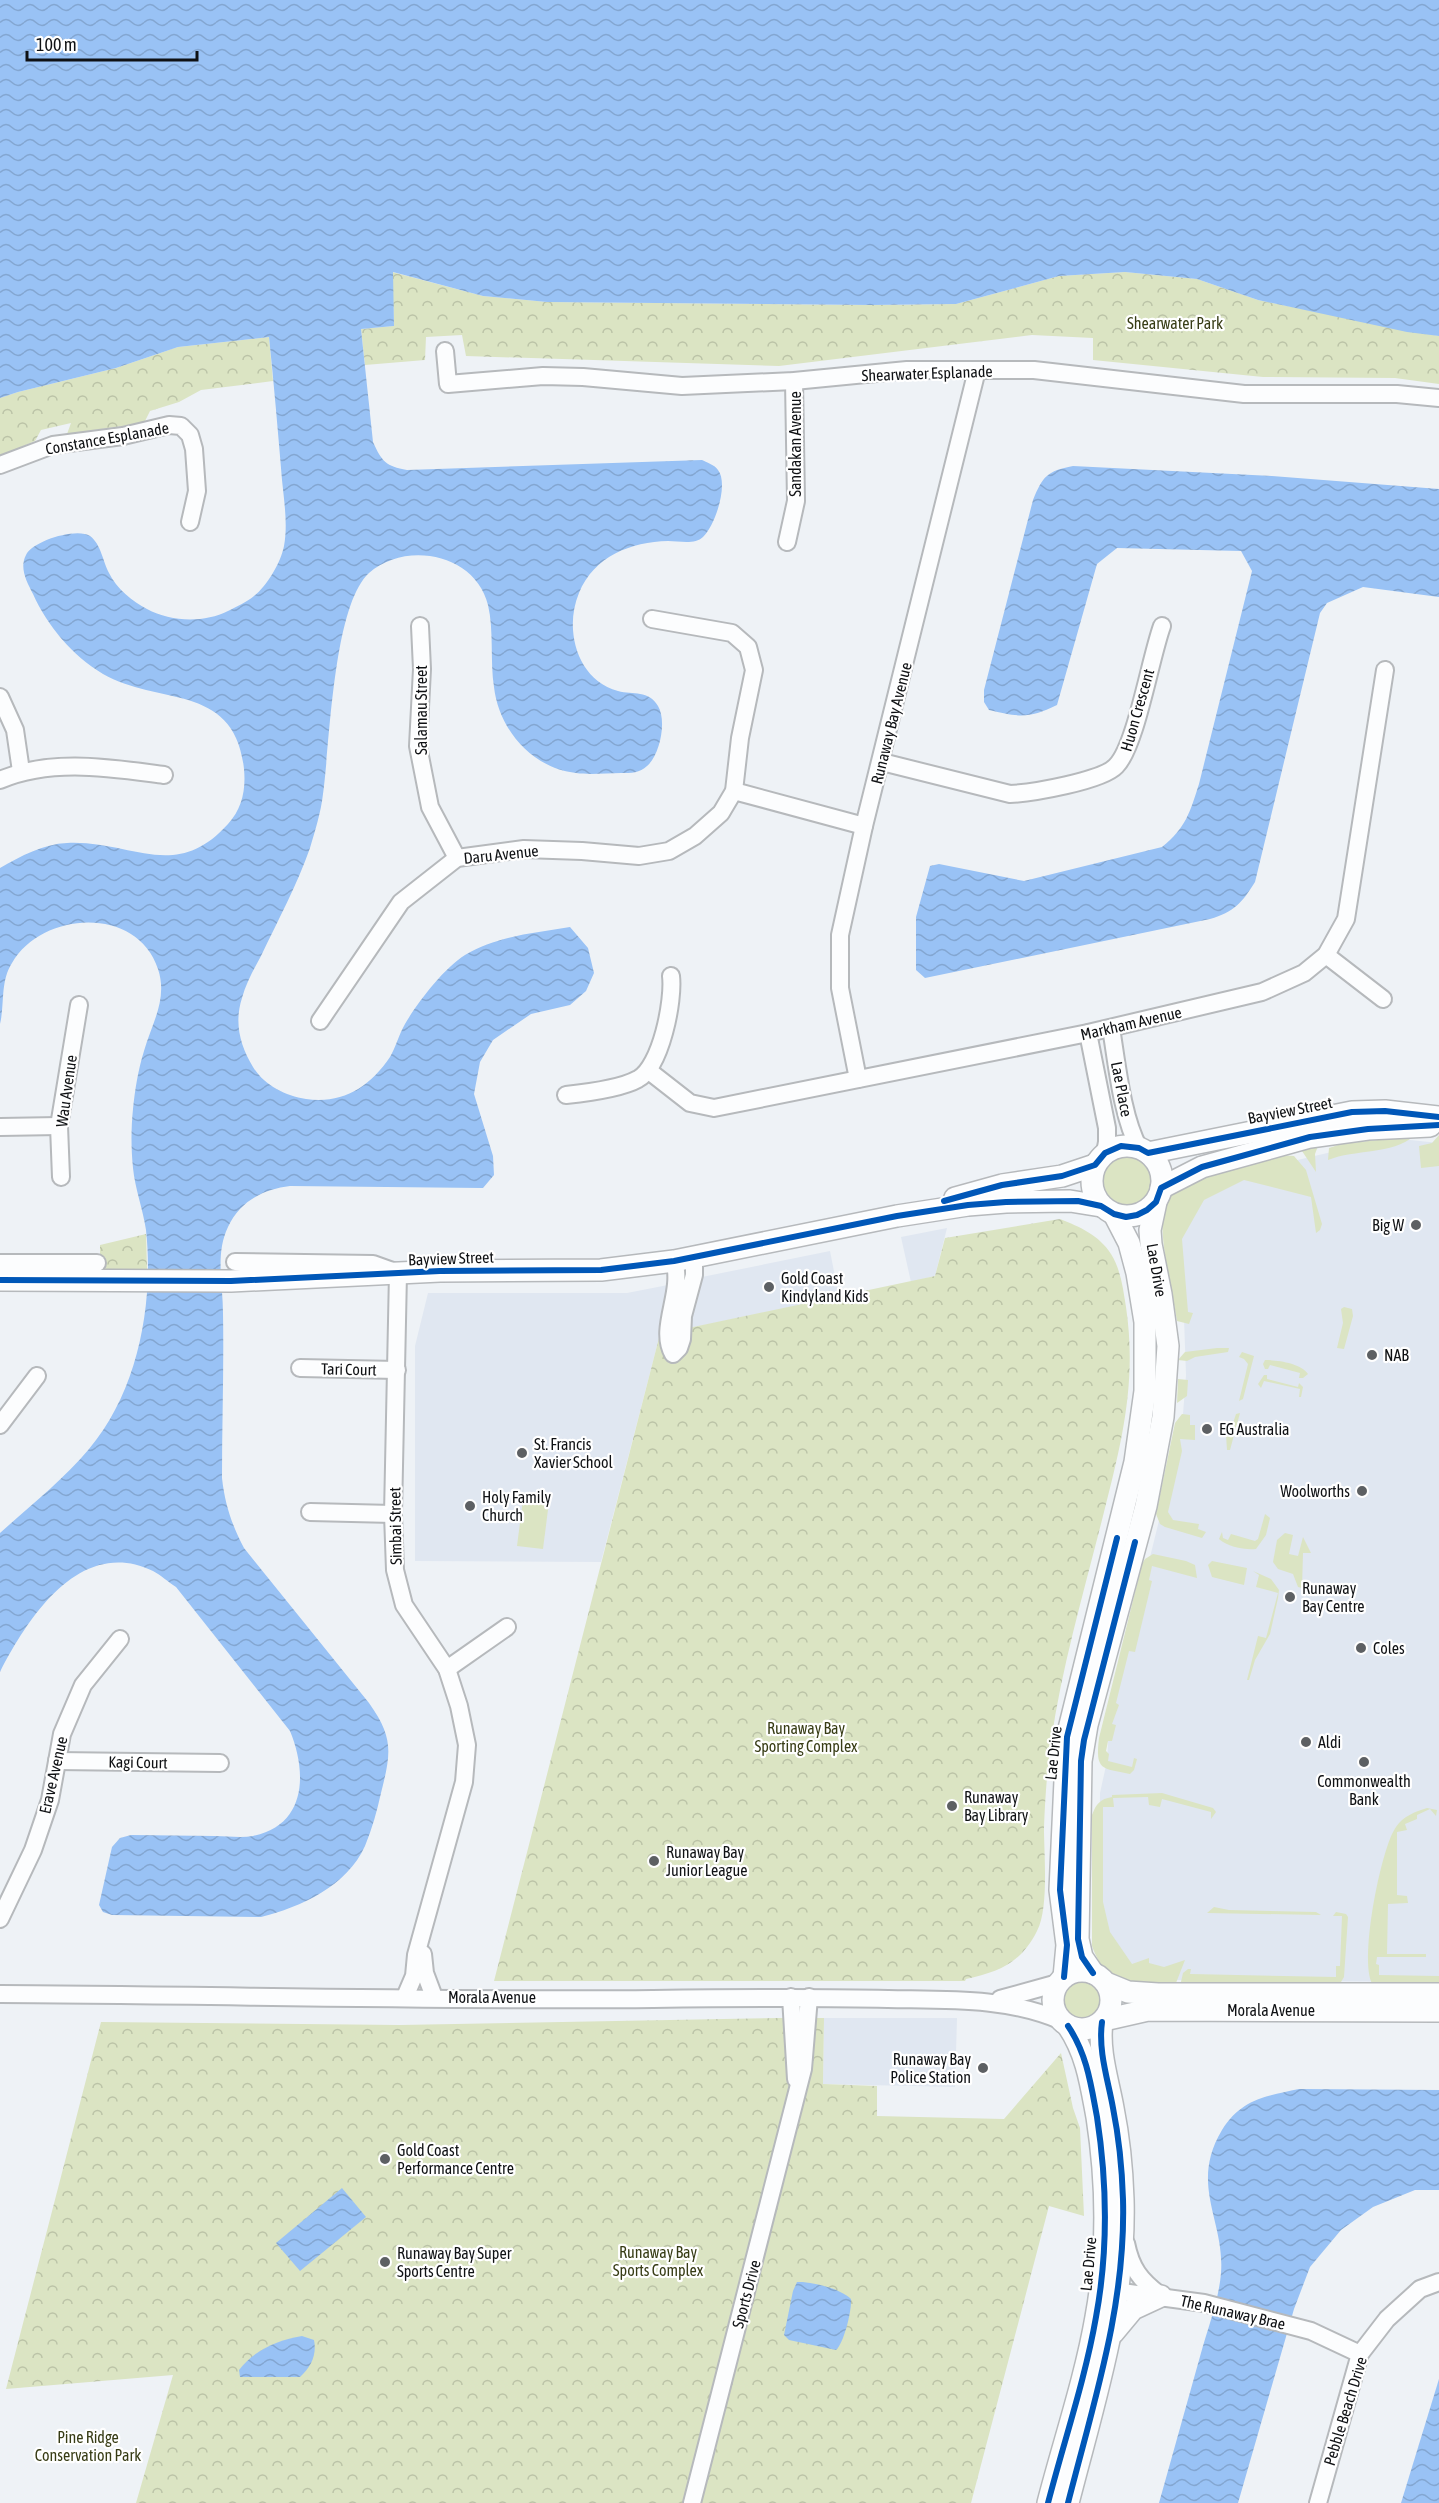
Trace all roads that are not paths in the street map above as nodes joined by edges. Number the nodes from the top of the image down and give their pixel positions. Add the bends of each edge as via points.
1 (445, 351) dead end
2 (977, 370) junction
3 (794, 381) junction
4 (1439, 398) edge
5 (0, 465) edge
6 (190, 522) dead end
7 (787, 542) dead end
8 (652, 619) dead end
9 (420, 626) dead end
10 (1162, 626) dead end
11 (1385, 670) dead end
12 (0, 698) edge
13 (882, 762) junction
14 (21, 771) junction
15 (164, 775) dead end
16 (0, 780) edge
17 (734, 791) junction
18 (864, 826) junction
19 (457, 858) junction
20 (1326, 955) junction
21 (671, 976) dead end
22 (1383, 999) dead end
23 (79, 1005) dead end
24 (320, 1021) dead end
25 (1111, 1028) junction
26 (1088, 1033) junction
27 (649, 1071) junction
28 (858, 1078) junction
29 (566, 1095) dead end
30 (1439, 1117) edge
31 (1439, 1125) edge
32 (0, 1126) edge
33 (59, 1126) junction
34 (1144, 1150) junction
35 (1100, 1159) junction
36 (61, 1177) dead end
37 (1159, 1195) junction
38 (1108, 1210) junction
39 (897, 1216) junction
40 (0, 1263) edge
41 (97, 1263) dead end
42 (398, 1273) junction
43 (0, 1280) edge
44 (1145, 1330) junction
45 (1168, 1346) junction
46 (300, 1368) dead end
47 (397, 1370) junction
48 (37, 1376) dead end
49 (0, 1425) edge
50 (310, 1512) dead end
51 (393, 1514) junction
52 (507, 1627) dead end
53 (120, 1640) dead end
54 (447, 1669) junction
55 (57, 1761) junction
56 (220, 1762) dead end
57 (0, 1919) edge
58 (422, 1935) junction
59 (1100, 1978) junction
60 (1061, 1980) junction
61 (0, 1994) edge
62 (1439, 1994) edge
63 (405, 1997) junction
64 (434, 1997) junction
65 (791, 1997) junction
66 (809, 1997) junction
67 (984, 2002) junction
68 (1439, 2010) edge
69 (1103, 2021) junction
70 (1065, 2024) junction
71 (798, 2085) junction
72 (1123, 2231) junction
73 (1439, 2282) edge
74 (1109, 2290) junction
75 (1161, 2296) junction
76 (1111, 2337) junction
77 (1360, 2354) junction
78 (693, 2503) edge
79 (1048, 2503) edge
80 (1068, 2503) edge
81 (1318, 2503) edge

1 - 3 street, Shearwater Esplanade via 448,384 543,376 682,386
2 - 3 street, Shearwater Esplanade via 907,370
2 - 4 street, Shearwater Esplanade via 1034,370 1244,394 1397,394
2 - 13 street, Runaway Bay Avenue
3 - 7 street, Sandakan Avenue via 796,501
5 - 6 street, Constance Esplanade via 53,445 181,426 190,435 194,449 197,491
8 - 17 street, Daru Avenue via 732,633 748,647 754,670
9 - 19 street, Salamau Street via 418,746 430,807
10 - 13 street, Huon Crescent via 1130,742 1123,759 1106,775 1010,794
11 - 20 street, Markham Avenue via 1352,894 1346,919
12 - 14 street via 15,730
13 - 18 street, Runaway Bay Avenue
14 - 15 street via 93,766
14 - 16 street
17 - 18 street
17 - 19 street, Daru Avenue via 721,813 695,836 669,851 639,856 524,849
18 - 28 street, Runaway Bay Avenue via 842,926 838,964 843,1012
19 - 24 street, Daru Avenue via 401,902
20 - 22 street
20 - 25 street, Markham Avenue via 1304,973 1262,992
21 - 27 street via 671,1004
23 - 33 street, Wau Avenue
25 - 26 street, Markham Avenue
25 - 34 street, Lae Place via 1133,1137
26 - 28 street, Markham Avenue
26 - 35 street, Lae Place via 1107,1128 1107,1142
27 - 28 street, Markham Avenue via 690,1103 714,1108
27 - 29 street via 638,1079
30 - 34 main road, Bayview Street via 1352,1112
31 - 37 main road, Bayview Street via 1310,1137 1202,1167
32 - 33 street
33 - 36 street, Wau Avenue
34 - 35 main road via 1121,1146
34 - 37 main road via 1160,1168
35 - 38 main road via 1091,1182 1096,1199
35 - 39 main road, Bayview Street via 1062,1176 981,1190
37 - 38 main road via 1147,1210 1137,1215 1126,1217
37 - 45 main road, Lae Drive via 1150,1230
38 - 39 main road, Bayview Street via 1078,1201 1006,1202
38 - 44 main road, Lae Drive via 1124,1232 1135,1262
39 - 42 main road, Bayview Street via 684,1259 602,1270
40 - 41 street
42 - 43 main road, Bayview Street via 233,1271 138,1281
42 - 47 street, Simbai Street
44 - 45 main road
44 - 60 main road, Lae Drive via 1145,1391 1138,1446 1067,1737 1060,1890 1067,1945
45 - 59 main road, Lae Drive via 1166,1400 1156,1459 1081,1761 1078,1939 1082,1957
46 - 47 street, Tari Court
47 - 51 street, Simbai Street
48 - 49 street
50 - 51 street
51 - 54 street, Simbai Street via 395,1570 404,1605
52 - 54 street
53 - 55 street, Erave Avenue via 83,1685 62,1734
54 - 58 street, Simbai Street via 467,1745 464,1782
55 - 56 street, Kagi Court
55 - 57 street, Erave Avenue via 50,1800 33,1850
58 - 63 street, Simbai Street via 413,1981
58 - 64 street, Simbai Street via 425,1973
59 - 60 main road via 1078,1971
59 - 62 main road, Morala Avenue via 1128,1992 1158,1994
59 - 69 main road via 1112,1999
60 - 67 street, Morala Avenue via 1016,1996
60 - 70 main road via 1054,1990 1053,2007
61 - 63 street, Morala Avenue
63 - 64 street, Morala Avenue
64 - 65 street, Morala Avenue
65 - 66 street, Morala Avenue
65 - 71 street, Sports Drive
66 - 67 street, Morala Avenue
66 - 71 street, Sports Drive via 805,2062
67 - 70 street, Morala Avenue via 1033,2010
68 - 69 main road, Morala Avenue via 1148,2010
69 - 70 main road via 1086,2030
69 - 72 main road, Lae Drive via 1101,2045 1120,2151
70 - 74 main road, Lae Drive via 1082,2049 1087,2065 1101,2151
71 - 78 street, Sports Drive
72 - 74 main road, Lae Drive
72 - 75 street via 1134,2271
73 - 77 street, Pebble Beach Drive via 1420,2289 1387,2319
74 - 75 street, The Runaway Brae
74 - 76 main road, Lae Drive
74 - 79 main road, Lae Drive via 1088,2352
75 - 76 main road via 1133,2309
75 - 77 street, The Runaway Brae via 1204,2302 1311,2331
76 - 80 main road, Lae Drive
77 - 81 street, Pebble Beach Drive

